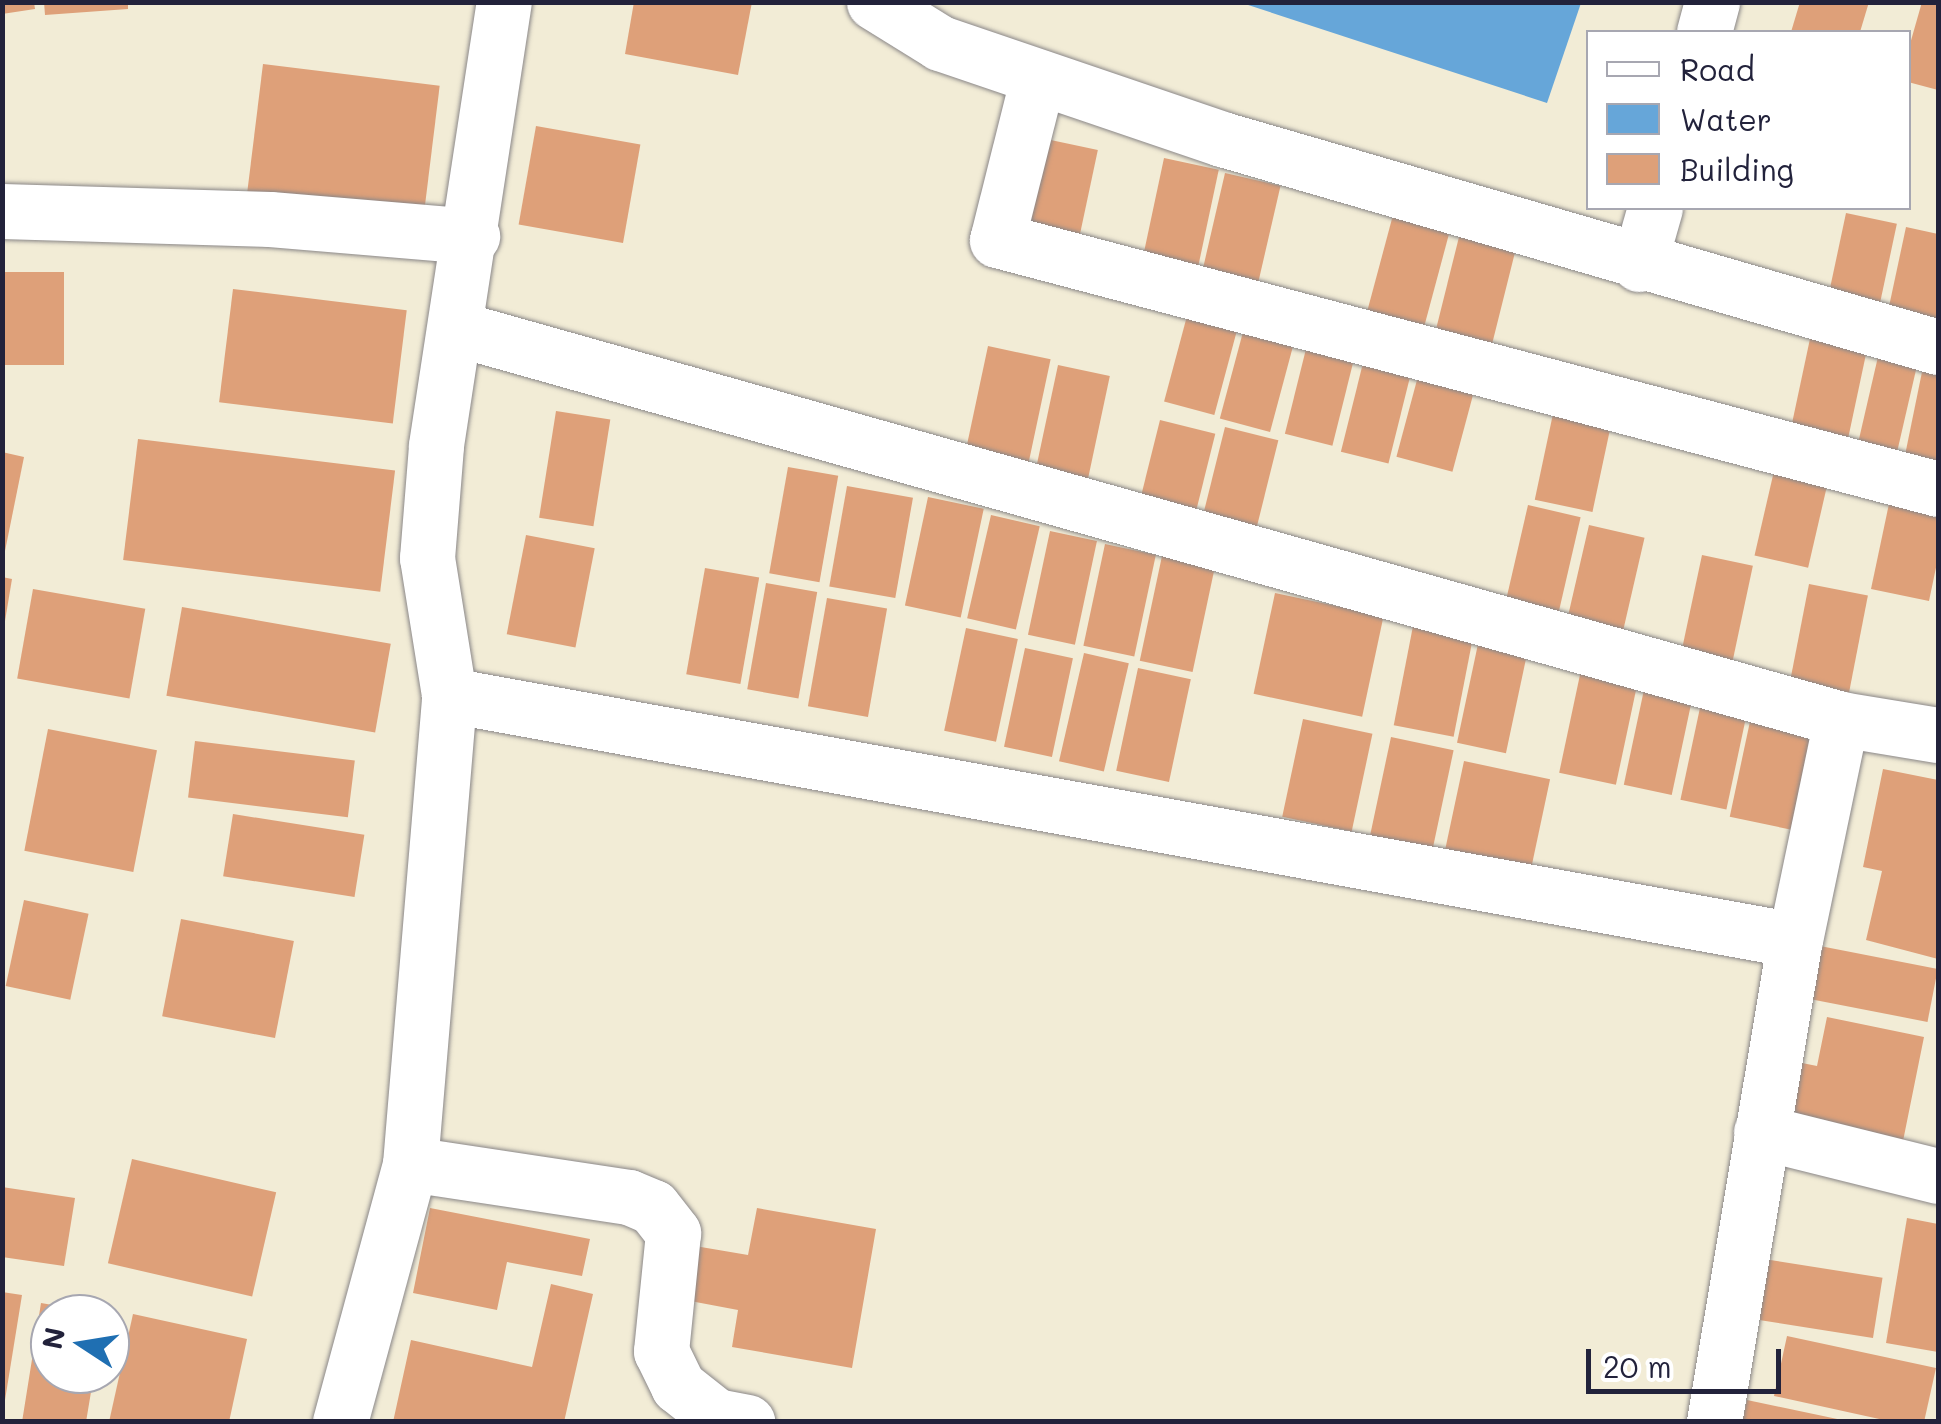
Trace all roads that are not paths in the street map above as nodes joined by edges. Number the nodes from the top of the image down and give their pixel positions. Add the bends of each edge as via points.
1 (504, 2) edge
2 (874, 2) edge
3 (1712, 2) edge
4 (1705, 30) edge
5 (1038, 77) junction
6 (1653, 210) edge
7 (2, 211) edge
8 (472, 236) junction
9 (1639, 264) junction
10 (455, 328) junction
11 (1938, 347) edge
12 (1938, 489) edge
13 (449, 695) junction
14 (1841, 719) junction
15 (1938, 734) edge
16 (1795, 940) junction
17 (1761, 1132) junction
18 (410, 1164) junction
19 (1938, 1176) edge
20 (340, 1422) edge
21 (747, 1422) edge
22 (1714, 1422) edge

1 - 8 street
2 - 5 street via 940,42
3 - 4 street
5 - 9 street
5 - 12 street via 996,240
6 - 9 street
7 - 8 street via 270,219
8 - 10 street
9 - 11 street
10 - 13 street via 436,445 428,558
10 - 14 street
13 - 16 street
13 - 18 street
14 - 15 street
14 - 16 street
16 - 17 street
17 - 19 street
17 - 22 street
18 - 20 street
18 - 21 street via 629,1197 653,1207 673,1233 661,1351 678,1386 716,1416

